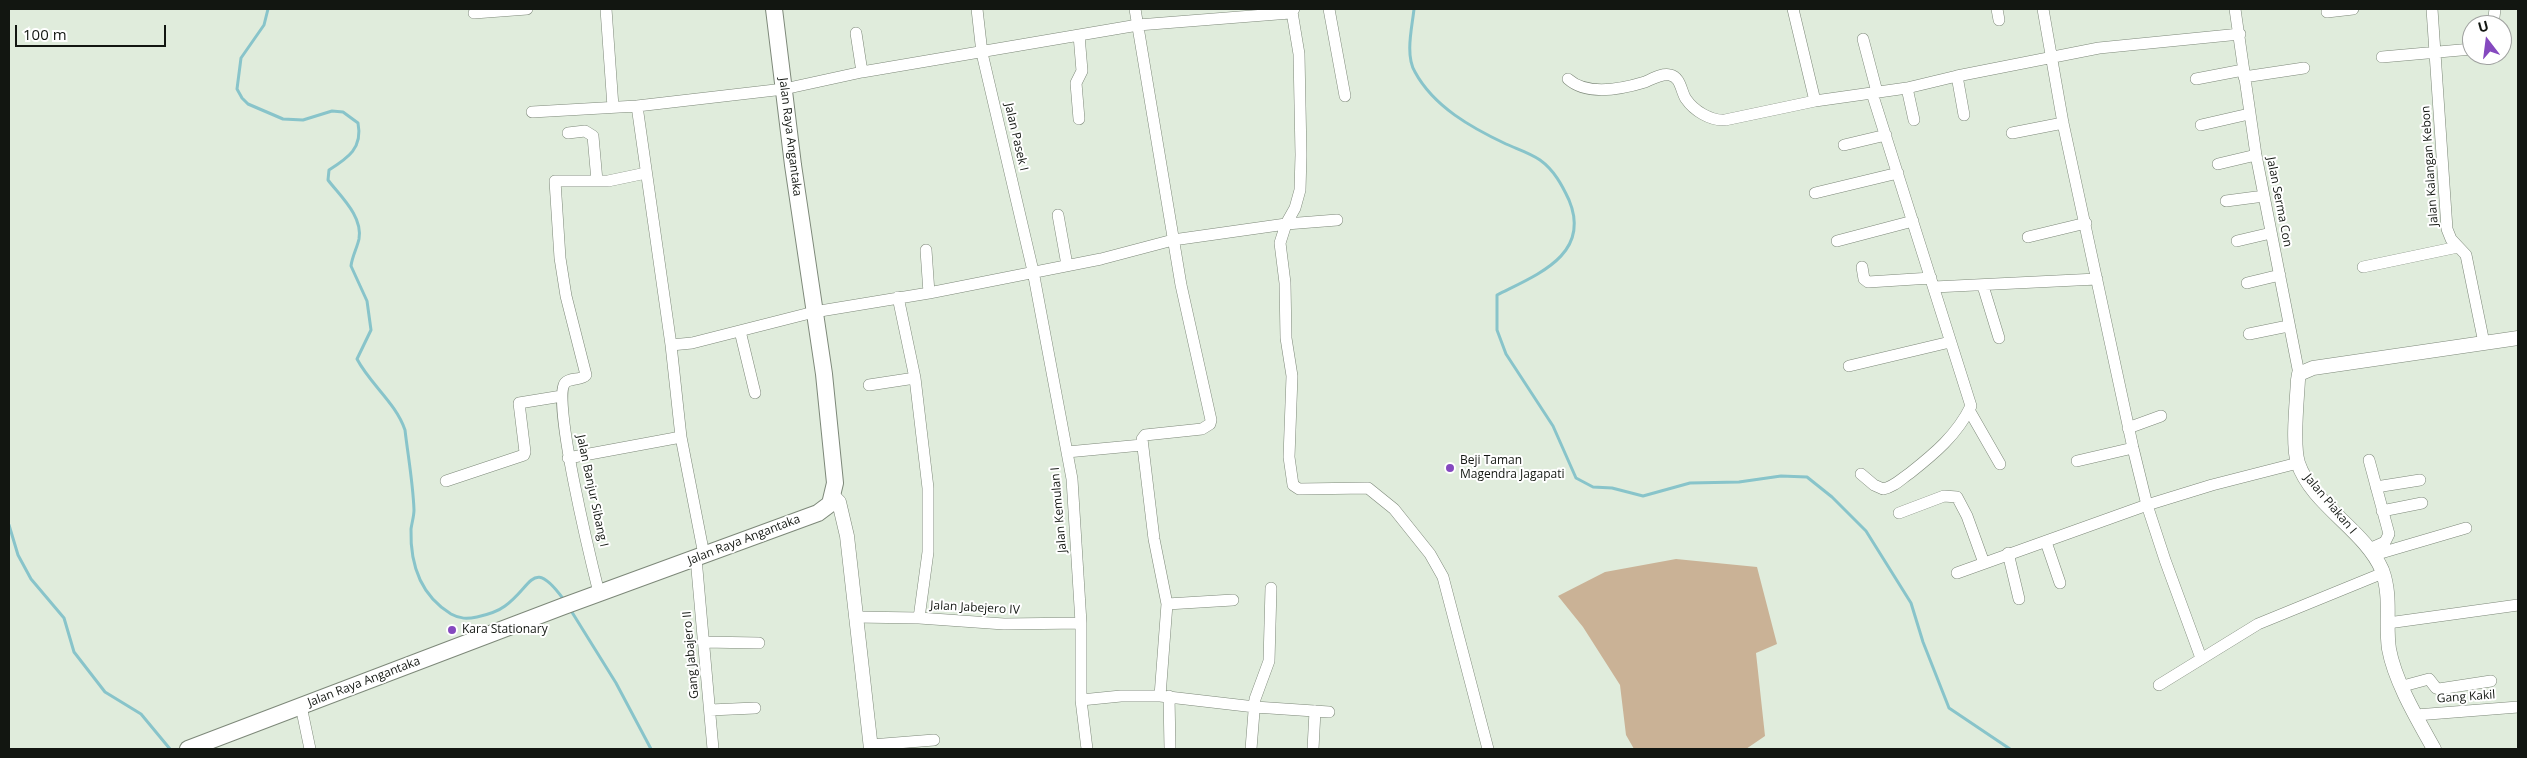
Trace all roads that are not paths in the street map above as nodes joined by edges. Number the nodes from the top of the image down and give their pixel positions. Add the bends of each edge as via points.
1 (527, 9) edge
2 (606, 9) edge
3 (774, 9) edge
4 (977, 9) edge
5 (1135, 9) edge
6 (1329, 9) edge
7 (1793, 9) edge
8 (2043, 9) edge
9 (2235, 9) edge
10 (2353, 9) edge
11 (2432, 9) edge
12 (1293, 10) edge
13 (2327, 12) dead end
14 (474, 13) dead end
15 (1138, 25) junction
16 (856, 33) dead end
17 (2240, 34) junction
18 (1079, 35) junction
19 (1863, 39) dead end
20 (2462, 50) edge
21 (2436, 52) junction
22 (982, 54) junction
23 (2382, 57) dead end
24 (2051, 59) junction
25 (2304, 68) dead end
26 (862, 72) junction
27 (2244, 73) junction
28 (1957, 76) junction
29 (1568, 78) dead end
30 (2196, 79) dead end
31 (1907, 88) junction
32 (784, 89) junction
33 (1875, 92) junction
34 (1345, 96) dead end
35 (1816, 101) junction
36 (637, 106) junction
37 (613, 107) junction
38 (532, 112) dead end
39 (2249, 114) junction
40 (1964, 115) dead end
41 (1079, 119) dead end
42 (1914, 120) dead end
43 (2063, 123) junction
44 (2201, 125) dead end
45 (568, 133) dead end
46 (2012, 133) dead end
47 (1886, 135) junction
48 (1844, 145) dead end
49 (2256, 155) junction
50 (2218, 164) dead end
51 (646, 173) junction
52 (1898, 173) junction
53 (598, 181) junction
54 (1815, 193) dead end
55 (2264, 196) junction
56 (2226, 201) dead end
57 (1058, 215) dead end
58 (1337, 220) dead end
59 (1913, 221) junction
60 (2086, 223) junction
61 (1286, 224) junction
62 (2271, 234) junction
63 (2028, 237) dead end
64 (1173, 240) junction
65 (1837, 241) dead end
66 (2237, 241) dead end
67 (2458, 248) junction
68 (926, 250) dead end
69 (1067, 265) junction
70 (1862, 267) dead end
71 (2363, 267) dead end
72 (1033, 271) junction
73 (2280, 275) junction
74 (2096, 279) junction
75 (2247, 282) dead end
76 (1933, 283) junction
77 (1983, 286) junction
78 (929, 293) junction
79 (898, 297) junction
80 (814, 312) junction
81 (2288, 326) junction
82 (740, 331) junction
83 (2249, 334) dead end
84 (1999, 338) dead end
85 (2518, 338) edge
86 (1950, 342) junction
87 (2484, 343) junction
88 (671, 345) junction
89 (1849, 366) dead end
90 (2299, 374) junction
91 (915, 378) junction
92 (869, 385) dead end
93 (755, 394) dead end
94 (562, 396) junction
95 (1969, 410) junction
96 (2161, 416) dead end
97 (2128, 428) junction
98 (681, 437) junction
99 (1142, 445) junction
100 (2133, 448) junction
101 (1067, 452) junction
102 (568, 458) junction
103 (2369, 460) dead end
104 (2077, 461) dead end
105 (2298, 463) junction
106 (2000, 464) dead end
107 (1861, 474) dead end
108 (2420, 480) dead end
109 (446, 481) dead end
110 (2376, 487) junction
111 (833, 496) junction
112 (2422, 503) dead end
113 (2147, 505) junction
114 (2382, 511) junction
115 (1899, 513) dead end
116 (2466, 528) dead end
117 (2046, 542) junction
118 (2371, 552) junction
119 (2008, 553) junction
120 (700, 557) junction
121 (1984, 563) junction
122 (1957, 573) dead end
123 (2383, 573) junction
124 (2060, 584) dead end
125 (597, 585) junction
126 (1271, 588) dead end
127 (2019, 599) dead end
128 (1234, 600) dead end
129 (1167, 604) junction
130 (2518, 605) edge
131 (861, 617) junction
132 (919, 618) junction
133 (1081, 623) junction
134 (2388, 623) junction
135 (703, 642) junction
136 (759, 643) dead end
137 (2202, 658) junction
138 (2491, 682) dead end
139 (2159, 684) dead end
140 (2403, 686) junction
141 (1164, 696) junction
142 (1081, 700) junction
143 (301, 706) junction
144 (1255, 707) junction
145 (2518, 707) edge
146 (755, 708) dead end
147 (710, 710) junction
148 (1315, 711) junction
149 (1329, 712) dead end
150 (2416, 715) junction
151 (934, 740) dead end
152 (871, 747) edge
153 (188, 749) edge
154 (310, 749) edge
155 (714, 749) edge
156 (1087, 749) edge
157 (1170, 749) edge
158 (1251, 749) edge
159 (1313, 749) edge
160 (1488, 749) edge
161 (2434, 749) edge

1 - 14 street
2 - 37 street
3 - 32 main road, Jalan Raya Angantaka
4 - 22 street, Jalan Pasek I
5 - 15 street
6 - 34 street
7 - 35 street
8 - 24 street
9 - 17 street, Jalan Serma Con
10 - 13 street
11 - 21 street, Jalan Kalangan Kebon
12 - 15 street
12 - 61 street via 1299,63 1300,190
15 - 18 street
15 - 64 street
16 - 26 street
17 - 24 street via 2117,46
17 - 27 street, Jalan Serma Con
18 - 22 street
18 - 41 street via 1082,71 1076,83
19 - 33 street
20 - 21 street
21 - 23 street
21 - 67 street, Jalan Kalangan Kebon via 2447,229
22 - 26 street
22 - 72 street, Jalan Pasek I
24 - 28 street
24 - 43 street
25 - 27 street
26 - 32 street
27 - 30 street
27 - 39 street, Jalan Serma Con
28 - 31 street
28 - 40 street
29 - 35 street via 1583,88 1604,88 1634,85 1672,75 1677,78 1688,101 1716,120
31 - 33 street
31 - 42 street
32 - 36 street
32 - 80 main road, Jalan Raya Angantaka
33 - 35 street
33 - 47 street
36 - 37 street
36 - 51 street, Gang Jabajero II
37 - 38 street
39 - 44 street
39 - 49 street, Jalan Serma Con
43 - 46 street
43 - 60 street
45 - 53 street via 585,131 593,136
47 - 48 street
47 - 52 street
49 - 50 street
49 - 55 street, Jalan Serma Con
51 - 53 street
51 - 88 street, Gang Jabajero II
52 - 54 street
52 - 59 street
53 - 94 street, Jalan Banjur Sibang I via 555,181 566,296 586,375 566,382
55 - 56 street
55 - 62 street, Jalan Serma Con
57 - 69 street
58 - 61 street
59 - 65 street
59 - 76 street
60 - 63 street
60 - 74 street
61 - 64 street
61 - 160 street via 1280,242 1286,338 1292,376 1289,457 1293,485 1299,489 1368,488 1394,509 1430,554 1443,577
62 - 66 street
62 - 73 street, Jalan Serma Con
64 - 69 street
64 - 99 street via 1211,420 1202,429 1145,435
67 - 71 street
67 - 87 street, Jalan Kalangan Kebon via 2466,255
68 - 78 street
69 - 72 street
70 - 76 street via 1864,279 1868,282
72 - 78 street
72 - 101 street, Jalan Kemulan I
73 - 75 street
73 - 81 street, Jalan Serma Con
74 - 77 street
74 - 97 street
76 - 77 street
76 - 86 street
77 - 84 street
78 - 79 street
79 - 80 street
79 - 91 street
80 - 82 street
80 - 111 main road, Jalan Raya Angantaka via 824,374 835,483
81 - 83 street
81 - 90 street, Jalan Serma Con
82 - 88 street
82 - 93 street
85 - 87 street
86 - 89 street
86 - 95 street via 1970,404
87 - 90 street via 2313,368
88 - 98 street, Gang Jabajero II
90 - 105 street, Jalan Piakan I
91 - 92 street
91 - 132 street via 928,502 928,552
94 - 102 street, Jalan Banjur Sibang I
94 - 109 street via 519,403 524,455
95 - 106 street
95 - 107 street via 1939,450 1894,485 1883,489
96 - 97 street
97 - 100 street
98 - 102 street
98 - 120 street, Gang Jabajero II
99 - 101 street
99 - 129 street via 1154,539
100 - 104 street
100 - 113 street
101 - 133 street, Jalan Kemulan I via 1072,479
102 - 125 street, Jalan Banjur Sibang I
103 - 110 street
105 - 113 street via 2220,482
105 - 118 street, Jalan Piakan I via 2316,491
108 - 110 street
110 - 114 street
111 - 120 main road, Jalan Raya Angantaka via 830,504 818,513
111 - 131 street via 839,502 844,520
112 - 114 street
113 - 117 street
113 - 137 street
114 - 118 street via 2388,538
115 - 121 street via 1944,496 1957,497
116 - 118 street
117 - 119 street
117 - 124 street
118 - 123 street, Jalan Piakan I
119 - 121 street
119 - 127 street
120 - 125 main road, Jalan Raya Angantaka
120 - 135 street, Gang Jabajero II
121 - 122 street
123 - 134 street, Jalan Piakan I via 2388,591
123 - 137 street via 2258,624
125 - 143 main road, Jalan Raya Angantaka via 582,599
126 - 144 street via 1269,660 1256,694
128 - 129 street
129 - 141 street
130 - 134 street
131 - 132 street, Jalan Jabejero IV
131 - 152 street
132 - 133 street, Jalan Jabejero IV via 1004,624
133 - 142 street, Jalan Kemulan I
134 - 140 street, Jalan Piakan I via 2393,664
135 - 136 street
135 - 147 street, Gang Jabajero II
137 - 139 street
138 - 140 street via 2439,689 2429,679
140 - 150 street, Jalan Piakan I
141 - 142 street
141 - 144 street
141 - 157 street
142 - 156 street, Jalan Kemulan I
143 - 153 main road, Jalan Raya Angantaka
143 - 154 street
144 - 148 street
144 - 158 street
145 - 150 street, Gang Kakil
146 - 147 street
147 - 155 street, Gang Jabajero II
148 - 149 street
148 - 159 street
150 - 161 street, Jalan Piakan I
151 - 152 street

